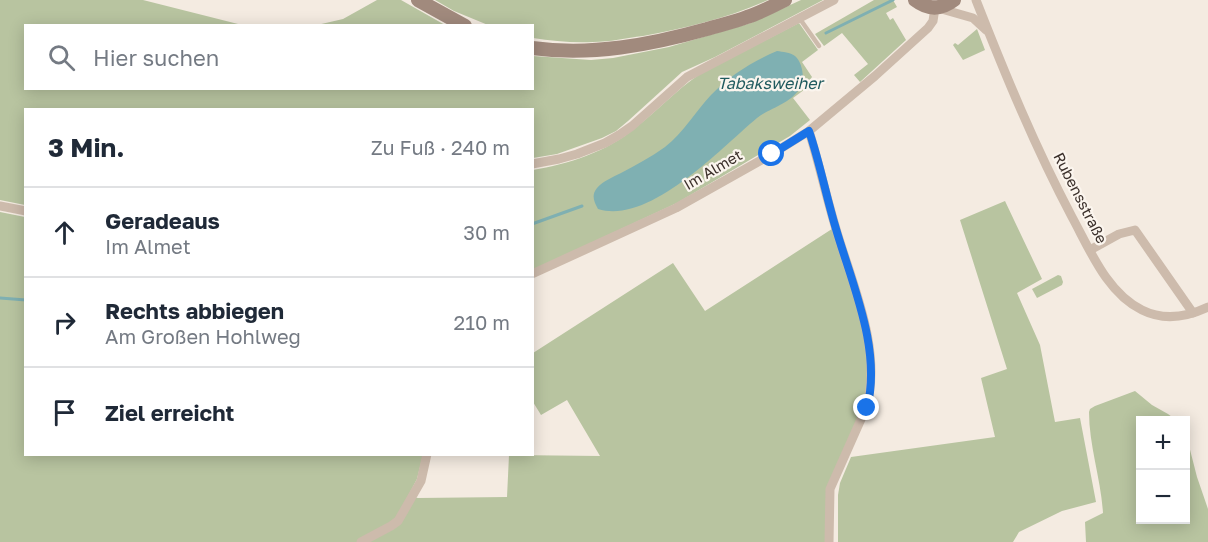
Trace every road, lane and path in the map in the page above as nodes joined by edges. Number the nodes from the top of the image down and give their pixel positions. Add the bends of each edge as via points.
1 (418, 0) edge
2 (785, 0) edge
3 (834, 0) edge
4 (915, 0) edge
5 (954, 0) edge
6 (976, 0) edge
7 (936, 8) junction
8 (799, 18) junction
9 (461, 24) edge
10 (991, 37) junction
11 (819, 46) dead end
12 (534, 48) edge
13 (809, 131) junction
14 (534, 164) edge
15 (0, 206) edge
16 (24, 211) edge
17 (1090, 250) junction
18 (534, 273) edge
19 (1208, 307) edge
20 (1193, 313) junction
21 (427, 456) edge
22 (361, 542) edge
23 (829, 542) edge

1 - 9 street
2 - 12 street via 748,17 640,45 569,51
3 - 8 street
4 - 7 street
5 - 7 street
6 - 10 street, Rubensstraße
7 - 10 street, Rubensstraße via 973,18
7 - 13 street, Im Almet via 928,28
8 - 11 lane
8 - 14 street via 687,77 619,135 577,154
10 - 17 street, Rubensstraße via 1039,150
13 - 18 street, Im Almet via 676,208
13 - 23 street via 864,321 871,369 867,408 830,489
15 - 16 street
17 - 20 street, Rubensstraße via 1111,283 1142,310 1162,316
17 - 20 street via 1134,230
19 - 20 street, Rubensstraße
21 - 22 street via 421,481 398,520

